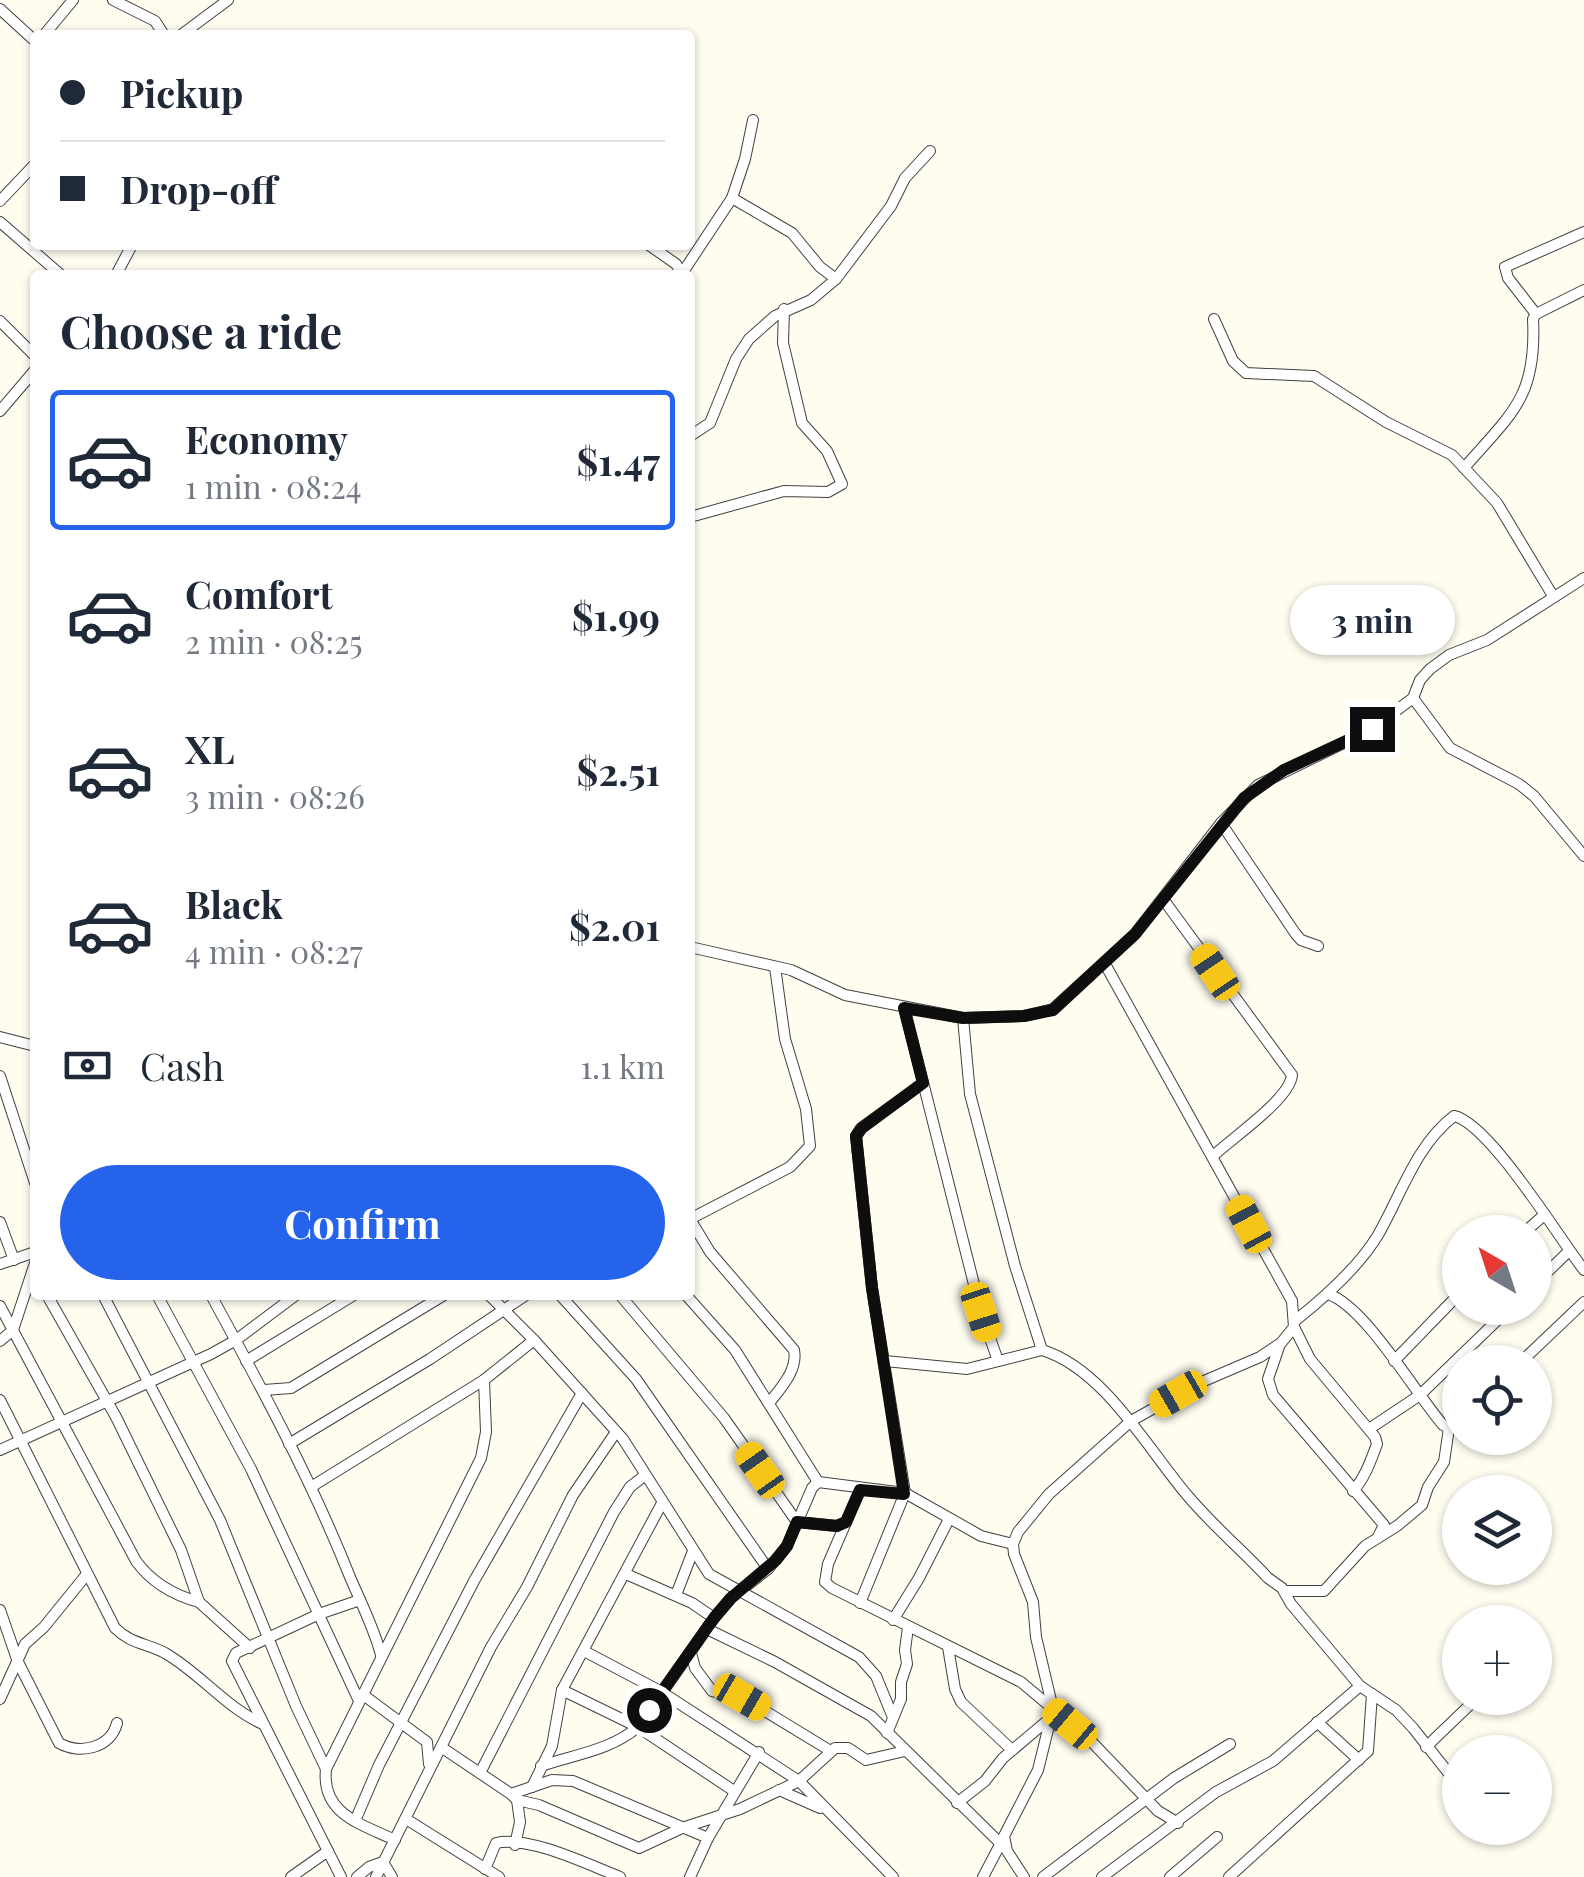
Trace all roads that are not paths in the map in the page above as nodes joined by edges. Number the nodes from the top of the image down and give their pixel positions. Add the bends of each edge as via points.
1 (73, 0) edge
2 (113, 0) edge
3 (228, 0) edge
4 (0, 9) edge
5 (48, 30) edge
6 (161, 30) edge
7 (196, 30) edge
8 (30, 37) edge
9 (753, 120) dead end
10 (930, 151) dead end
11 (30, 169) edge
12 (732, 198) junction
13 (0, 201) edge
14 (0, 222) edge
15 (1584, 232) edge
16 (30, 248) edge
17 (32, 250) edge
18 (656, 250) edge
19 (55, 270) edge
20 (679, 270) edge
21 (685, 270) edge
22 (836, 279) junction
23 (1584, 290) edge
24 (784, 310) junction
25 (1536, 314) junction
26 (1214, 319) dead end
27 (0, 321) edge
28 (30, 351) edge
29 (30, 376) edge
30 (0, 411) edge
31 (695, 433) edge
32 (1464, 468) junction
33 (695, 516) edge
34 (1584, 578) edge
35 (1553, 596) junction
36 (1413, 698) junction
37 (1221, 823) junction
38 (1584, 856) edge
39 (1163, 899) junction
40 (1318, 946) dead end
41 (695, 949) edge
42 (1105, 964) junction
43 (775, 967) junction
44 (904, 1008) junction
45 (963, 1018) junction
46 (0, 1037) edge
47 (30, 1045) edge
48 (0, 1076) edge
49 (923, 1083) junction
50 (30, 1146) edge
51 (1213, 1156) junction
52 (1544, 1215) edge
53 (695, 1216) edge
54 (0, 1222) edge
55 (1552, 1226) edge
56 (695, 1227) edge
57 (1570, 1250) junction
58 (30, 1254) edge
59 (14, 1260) junction
60 (0, 1264) edge
61 (1552, 1267) edge
62 (1584, 1270) edge
63 (30, 1277) edge
64 (1328, 1294) junction
65 (49, 1300) edge
66 (105, 1300) edge
67 (160, 1300) edge
68 (214, 1300) edge
69 (289, 1300) edge
70 (346, 1300) edge
71 (436, 1300) edge
72 (493, 1300) edge
73 (517, 1300) edge
74 (565, 1300) edge
75 (624, 1300) edge
76 (690, 1300) edge
77 (1584, 1302) edge
78 (0, 1306) edge
79 (502, 1308) junction
80 (1442, 1312) edge
81 (1295, 1324) junction
82 (1492, 1325) edge
83 (13, 1330) junction
84 (236, 1340) junction
85 (534, 1340) junction
86 (0, 1341) edge
87 (1281, 1343) junction
88 (1539, 1345) edge
89 (1042, 1350) junction
90 (246, 1360) junction
91 (884, 1360) junction
92 (1394, 1361) junction
93 (195, 1362) junction
94 (998, 1362) junction
95 (484, 1380) junction
96 (150, 1383) junction
97 (264, 1390) junction
98 (582, 1393) junction
99 (1420, 1395) junction
100 (0, 1400) edge
101 (109, 1402) junction
102 (770, 1403) junction
103 (1442, 1420) edge
104 (1131, 1421) junction
105 (62, 1424) junction
106 (1369, 1429) junction
107 (616, 1432) junction
108 (20, 1442) junction
109 (289, 1444) junction
110 (0, 1450) edge
111 (1445, 1455) edge
112 (644, 1476) junction
113 (818, 1482) junction
114 (311, 1486) junction
115 (860, 1490) junction
116 (1353, 1491) junction
117 (904, 1494) junction
118 (662, 1503) junction
119 (948, 1520) junction
120 (797, 1522) junction
121 (846, 1522) junction
122 (1378, 1538) junction
123 (1013, 1544) junction
124 (694, 1551) junction
125 (768, 1569) junction
126 (87, 1574) junction
127 (626, 1574) junction
128 (739, 1591) junction
129 (1284, 1591) junction
130 (676, 1595) junction
131 (360, 1600) junction
132 (199, 1602) junction
133 (860, 1603) junction
134 (0, 1610) edge
135 (320, 1614) junction
136 (893, 1620) junction
137 (710, 1624) junction
138 (908, 1627) junction
139 (270, 1640) junction
140 (12, 1645) junction
141 (250, 1648) junction
142 (948, 1648) junction
143 (584, 1651) junction
144 (691, 1653) junction
145 (0, 1656) edge
146 (381, 1656) junction
147 (18, 1662) junction
148 (1360, 1686) junction
149 (562, 1690) junction
150 (660, 1692) junction
151 (1372, 1694) junction
152 (360, 1697) junction
153 (0, 1699) edge
154 (1051, 1714) junction
155 (892, 1715) junction
156 (1459, 1715) edge
157 (402, 1721) junction
158 (1316, 1722) junction
159 (117, 1724) dead end
160 (263, 1724) junction
161 (638, 1728) junction
162 (888, 1733) junction
163 (1230, 1744) dead end
164 (441, 1747) junction
165 (1426, 1747) junction
166 (830, 1750) junction
167 (1012, 1750) junction
168 (905, 1751) junction
169 (759, 1752) junction
170 (1359, 1760) junction
171 (541, 1766) junction
172 (1442, 1766) edge
173 (326, 1769) junction
174 (429, 1770) junction
175 (480, 1774) junction
176 (799, 1780) junction
177 (532, 1787) junction
178 (779, 1790) junction
179 (734, 1791) junction
180 (514, 1797) junction
181 (1148, 1800) junction
182 (957, 1803) junction
183 (826, 1810) junction
184 (720, 1816) junction
185 (406, 1819) junction
186 (355, 1821) junction
187 (1178, 1823) junction
188 (682, 1828) junction
189 (708, 1838) junction
190 (1217, 1838) dead end
191 (1002, 1839) junction
192 (395, 1840) junction
193 (515, 1845) junction
194 (328, 1851) junction
195 (383, 1862) junction
196 (484, 1869) junction
197 (291, 1877) edge
198 (341, 1877) edge
199 (356, 1877) edge
200 (376, 1877) edge
201 (392, 1877) edge
202 (500, 1877) edge
203 (620, 1877) edge
204 (690, 1877) edge
205 (893, 1877) edge
206 (983, 1877) edge
207 (1024, 1877) edge
208 (1043, 1877) edge
209 (1102, 1877) edge
210 (1170, 1877) edge
211 (1229, 1877) edge

1 - 5 street
2 - 6 street
3 - 7 street
4 - 8 street
9 - 12 street
10 - 22 street
11 - 13 street
12 - 21 street
12 - 22 street via 792,233
14 - 16 street
15 - 25 street via 1505,267
17 - 19 street
18 - 20 street
22 - 24 street via 811,300
23 - 25 street
24 - 31 street via 749,339 710,423
24 - 33 street via 783,344 802,423 842,484 828,492 784,491
25 - 32 street via 1525,394
26 - 32 street via 1232,361 1246,373 1314,376
27 - 28 street
29 - 30 street
32 - 35 street via 1497,502
34 - 35 street
35 - 36 street via 1487,640 1449,655 1420,680
36 - 37 street via 1372,729 1258,785
36 - 38 street via 1450,748 1534,796
37 - 39 street
37 - 40 street via 1301,940
39 - 42 street
39 - 51 street via 1292,1075 1278,1099
41 - 43 street
42 - 45 street via 1053,1010
42 - 51 street
43 - 44 street via 845,995
43 - 53 street via 784,1040 810,1146 790,1167
44 - 45 street
44 - 49 street
45 - 89 street via 970,1094
46 - 47 street
48 - 50 street
49 - 91 street via 856,1136
49 - 94 street
51 - 81 street via 1292,1301
52 - 64 street via 1490,1142 1454,1116 1426,1146 1376,1238
54 - 59 street
55 - 57 street
56 - 102 street via 794,1350 796,1360
57 - 61 street
57 - 62 street
58 - 59 street
59 - 60 street
63 - 83 street
64 - 81 street
64 - 92 street via 1346,1303
65 - 101 street
66 - 96 street
67 - 93 street
68 - 84 street
69 - 84 street
70 - 90 street
71 - 97 street via 292,1388
72 - 79 street
73 - 79 street
74 - 125 street via 636,1379
75 - 120 street via 724,1418
76 - 102 street
77 - 88 street
78 - 83 street
79 - 85 street
79 - 109 street via 430,1360
80 - 92 street
81 - 87 street
81 - 106 street via 1310,1359
82 - 99 street
83 - 86 street
83 - 105 street
84 - 90 street
84 - 93 street
85 - 95 street
85 - 98 street
87 - 104 street
87 - 116 street via 1268,1379 1273,1395
89 - 94 street
89 - 104 street via 1084,1375
90 - 97 street
91 - 94 street via 966,1369
91 - 117 street
92 - 99 street
93 - 96 street
93 - 135 street
95 - 114 street
95 - 146 street via 481,1458
96 - 101 street
96 - 139 street via 226,1533
97 - 109 street
98 - 107 street
98 - 157 street
99 - 103 street
99 - 106 street
100 - 108 street
101 - 105 street
101 - 132 street
102 - 113 street
104 - 123 street via 1049,1494
104 - 129 street via 1188,1497
105 - 108 street
105 - 132 street via 146,1575
106 - 116 street via 1377,1444
107 - 112 street
107 - 164 street via 573,1495
108 - 110 street
108 - 126 street
109 - 114 street
111 - 122 street via 1423,1503
112 - 118 street
112 - 175 street via 614,1512
113 - 115 street
113 - 120 street
114 - 131 street
115 - 117 street
115 - 121 street
116 - 122 street via 1383,1522
117 - 119 street
117 - 133 street
118 - 124 street
118 - 127 street
119 - 123 street
119 - 136 street
120 - 121 street
120 - 125 street
121 - 133 street via 825,1582
122 - 129 street via 1324,1591
123 - 154 street via 1033,1602
124 - 128 street via 709,1574
124 - 130 street
125 - 128 street
126 - 147 street via 25,1644
126 - 160 street via 124,1637 166,1654
127 - 130 street
127 - 143 street
128 - 137 street
128 - 155 street via 859,1658 876,1676
129 - 148 street
130 - 137 street
131 - 135 street
131 - 146 street
132 - 141 street
133 - 136 street
134 - 140 street
135 - 139 street
135 - 152 street
136 - 138 street
137 - 144 street
137 - 162 street via 870,1716
138 - 142 street
138 - 155 street via 907,1668
139 - 141 street
139 - 173 street
140 - 145 street
140 - 147 street
141 - 160 street via 232,1660
142 - 154 street via 1021,1682
142 - 167 street via 962,1702
143 - 149 street
143 - 150 street
144 - 150 street
144 - 166 street via 712,1691 742,1697
146 - 152 street
147 - 153 street
147 - 159 street via 62,1746 103,1744
148 - 151 street
148 - 158 street
149 - 161 street
149 - 171 street via 552,1746
150 - 161 street
150 - 169 street
151 - 165 street via 1396,1710
151 - 170 street via 1371,1744
152 - 157 street
152 - 173 street
154 - 167 street
154 - 181 street via 1088,1739
154 - 191 street via 1038,1770
155 - 162 street
156 - 165 street
157 - 174 street via 427,1742
157 - 186 street
158 - 170 street
158 - 187 street via 1273,1761
160 - 194 street
161 - 171 street via 599,1752
161 - 179 street
162 - 168 street
163 - 181 street
164 - 174 street
164 - 175 street
165 - 172 street
166 - 168 street via 848,1748 866,1760
166 - 176 street
167 - 182 street
168 - 182 street
169 - 176 street
169 - 179 street
170 - 211 street
171 - 177 street
173 - 186 street via 328,1797
174 - 185 street
175 - 180 street
176 - 178 street
176 - 183 street
177 - 180 street
177 - 188 street via 574,1781
178 - 183 street
178 - 184 street
179 - 184 street
180 - 188 street via 633,1848
180 - 193 street via 520,1822
181 - 187 street
181 - 208 street
182 - 191 street
183 - 205 street
184 - 188 street
184 - 189 street
185 - 192 street
185 - 196 street
186 - 192 street
187 - 209 street
188 - 189 street
189 - 204 street
190 - 210 street
191 - 206 street
191 - 207 street
192 - 195 street
193 - 196 street via 496,1843
193 - 203 street via 542,1848
194 - 197 street
194 - 198 street
195 - 199 street
195 - 200 street
195 - 201 street
196 - 202 street

